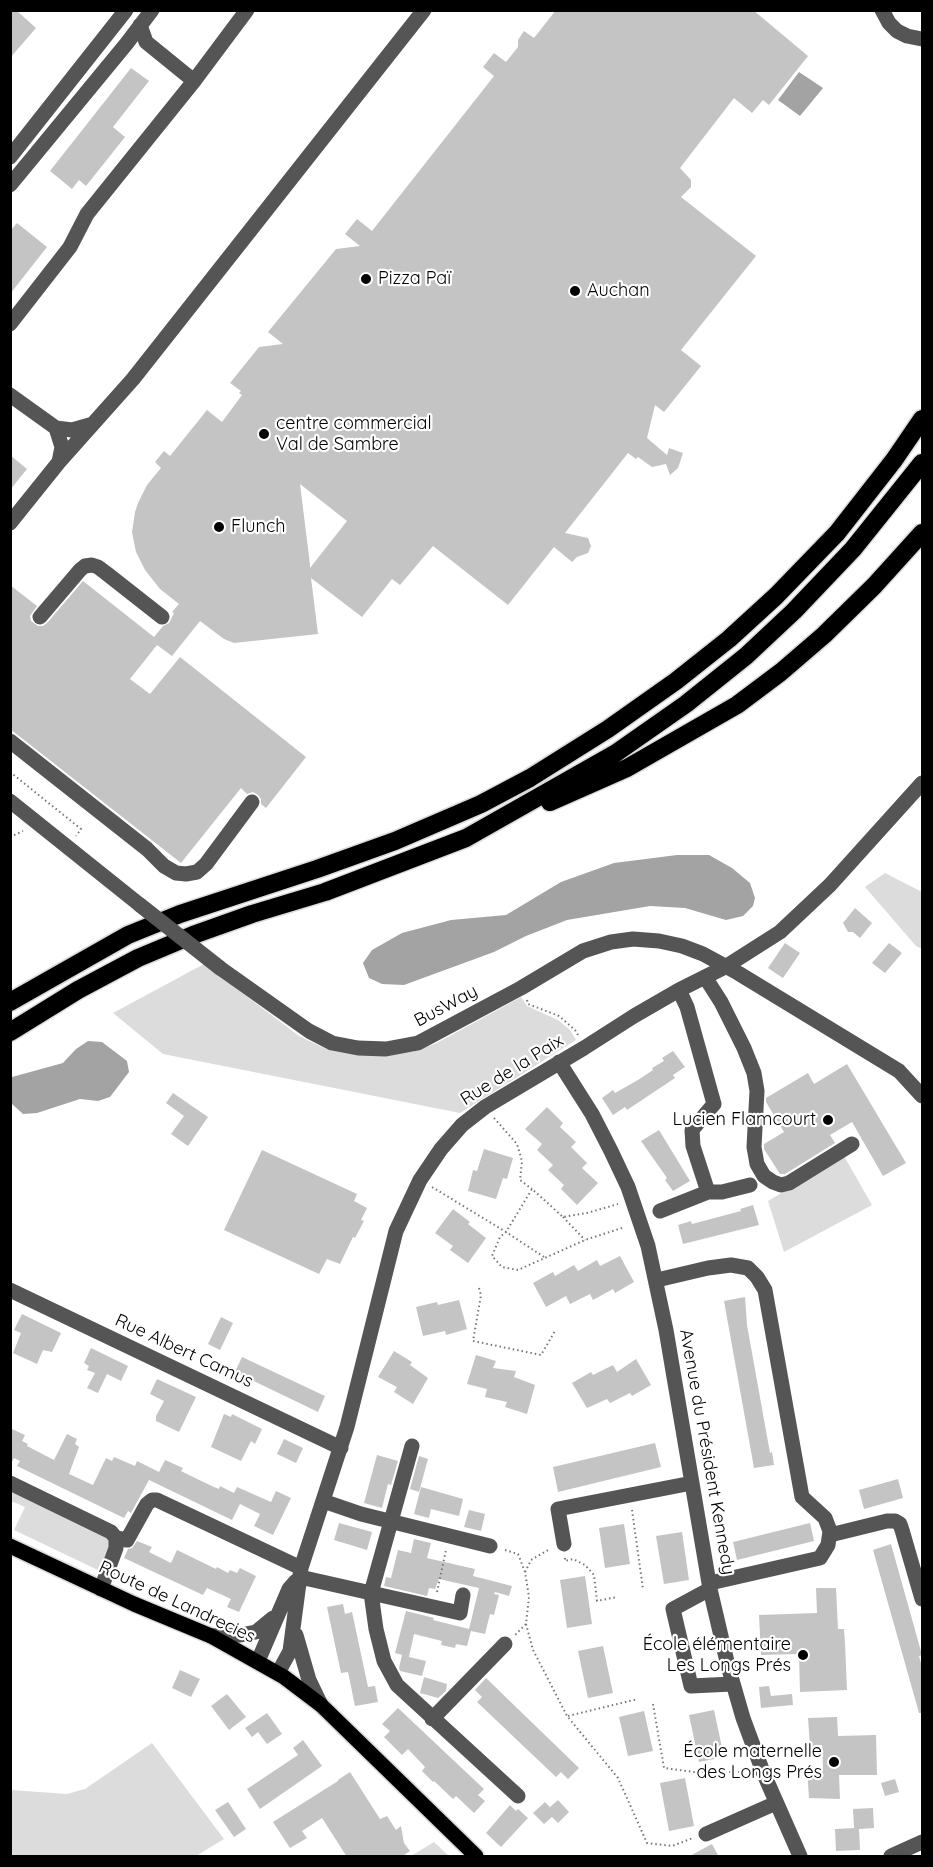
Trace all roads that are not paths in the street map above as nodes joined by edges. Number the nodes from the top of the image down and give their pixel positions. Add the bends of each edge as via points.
1 (126, 10) edge
2 (152, 10) edge
3 (247, 10) edge
4 (424, 10) edge
5 (882, 10) edge
6 (140, 25) junction
7 (922, 39) edge
8 (194, 81) junction
9 (10, 157) edge
10 (10, 185) edge
11 (10, 324) edge
12 (13, 395) edge
13 (922, 419) edge
14 (93, 424) junction
15 (56, 428) junction
16 (59, 462) junction
17 (922, 463) edge
18 (10, 523) edge
19 (922, 533) edge
20 (40, 617) dead end
21 (162, 617) dead end
22 (10, 741) edge
23 (922, 783) edge
24 (10, 801) edge
25 (252, 802) dead end
26 (466, 838) junction
27 (147, 849) junction
28 (181, 863) dead end
29 (726, 968) junction
30 (705, 977) junction
31 (679, 990) junction
32 (10, 1002) edge
33 (10, 1032) edge
34 (559, 1062) junction
35 (922, 1096) edge
36 (852, 1144) dead end
37 (750, 1185) dead end
38 (708, 1192) junction
39 (660, 1210) dead end
40 (657, 1280) junction
41 (10, 1290) edge
42 (412, 1446) dead end
43 (341, 1448) junction
44 (10, 1483) edge
45 (692, 1483) junction
46 (323, 1501) junction
47 (391, 1522) junction
48 (830, 1535) junction
49 (116, 1538) junction
50 (564, 1544) road end
51 (10, 1546) edge
52 (490, 1546) road end
53 (300, 1572) junction
54 (710, 1586) junction
55 (101, 1589) junction
56 (371, 1593) junction
57 (464, 1595) dead end
58 (922, 1599) edge
59 (280, 1612) junction
60 (294, 1627) junction
61 (211, 1636) junction
62 (505, 1644) road end
63 (258, 1661) junction
64 (278, 1673) junction
65 (732, 1684) junction
66 (321, 1705) junction
67 (432, 1719) junction
68 (518, 1796) dead end
69 (776, 1803) junction
70 (706, 1834) road end
71 (922, 1842) edge
72 (476, 1857) edge
73 (800, 1857) edge
74 (891, 1857) edge

1 - 9 street
2 - 6 street
3 - 8 street
4 - 14 street via 133,379
5 - 7 street via 897,31
6 - 8 street via 146,42
6 - 10 street
8 - 11 street via 87,214 70,247
12 - 15 street
13 - 32 highway via 837,533 776,596 685,674 608,729 481,804 394,841 138,931
14 - 15 street via 72,430
14 - 16 street
15 - 16 street via 62,447
16 - 18 street
17 - 26 highway via 853,549 746,656 616,753
19 - 26 highway via 824,635 737,705 627,768
20 - 21 street via 80,570 92,565
22 - 27 street
23 - 29 street, Rue de la Paix via 830,885 780,932
24 - 29 street, BusWay, bridge via 220,968 309,1031 332,1042 386,1050 418,1043 583,951 611,942 633,939 682,946
25 - 27 street via 197,872 176,873
26 - 33 highway via 138,958
27 - 28 street via 165,860
29 - 30 street, Rue de la Paix
29 - 35 street, BusWay via 899,1071
30 - 31 street, Rue de la Paix
30 - 36 street via 754,1073 754,1147 764,1176 781,1185 789,1183
31 - 34 street, Rue de la Paix
31 - 38 street via 714,1104 692,1130 693,1146
34 - 40 street, Avenue du Président Kennedy via 611,1151 632,1198
34 - 43 street, Rue de la Paix via 462,1125 420,1180 396,1231
37 - 38 street
38 - 39 street
40 - 45 street, Avenue du Président Kennedy
40 - 48 street via 731,1265 748,1268 758,1277 765,1290 802,1497 825,1518
41 - 43 street, Rue Albert Camus
42 - 47 street
43 - 46 street, Rue de la Paix
44 - 49 street via 111,1532
45 - 50 street via 558,1509
45 - 54 street, Avenue du Président Kennedy
46 - 47 street
46 - 53 street, Rue de la Paix
47 - 52 street
47 - 56 street
48 - 54 street via 820,1558
48 - 58 street via 887,1521 900,1524
49 - 53 street via 127,1540 147,1504 157,1500
49 - 55 street
51 - 55 main road, Route de Landrecies
53 - 56 street
53 - 59 street, Rue de la Paix
53 - 60 street
54 - 65 street, Avenue du Président Kennedy
54 - 65 street via 673,1609 691,1686
55 - 61 main road, Route de Landrecies
56 - 57 street via 460,1613
56 - 67 street via 384,1661 397,1685
59 - 61 street via 256,1632
59 - 63 street, Rue de la Paix
60 - 64 street via 290,1652
60 - 66 street via 309,1680
61 - 63 main road, Route de Landrecies
62 - 67 street
63 - 64 main road, Route de Landrecies
64 - 66 main road, Route de Landrecies
65 - 69 street, Avenue du Président Kennedy
66 - 72 main road, Route de Landrecies
67 - 68 street
69 - 70 street
69 - 73 street, Avenue du Président Kennedy
71 - 74 street

